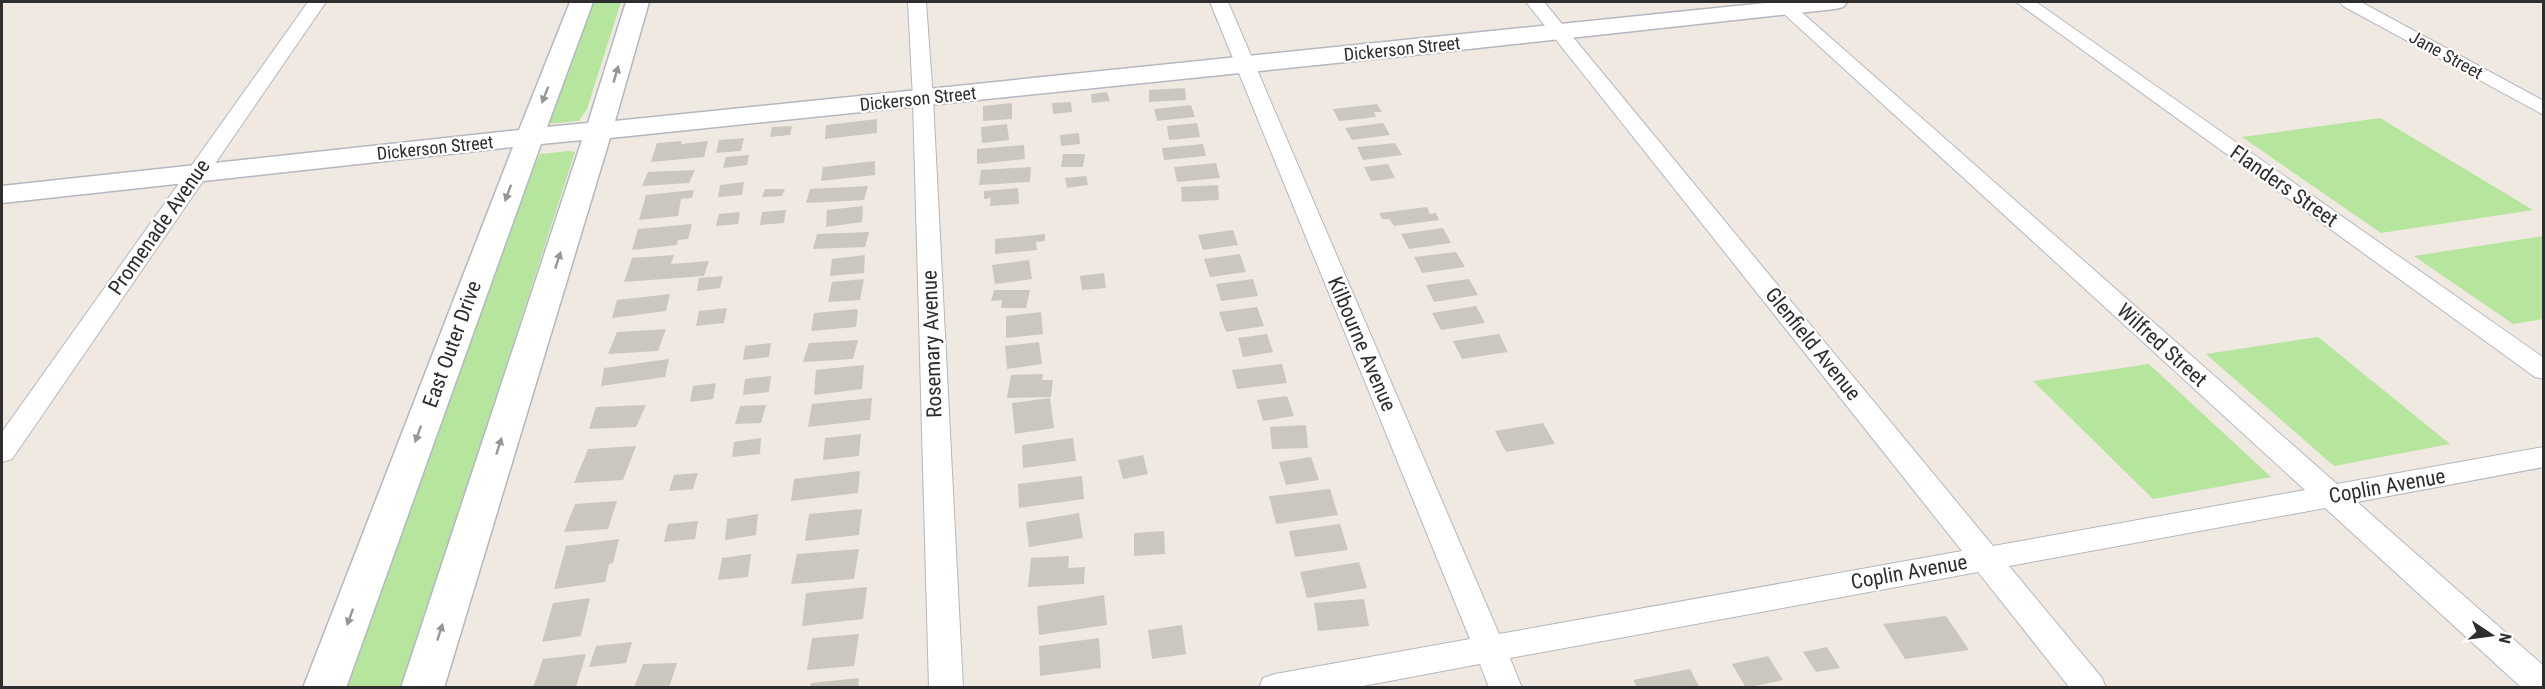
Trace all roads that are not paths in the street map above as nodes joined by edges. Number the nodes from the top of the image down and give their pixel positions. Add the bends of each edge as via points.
1 (317, 2) edge
2 (581, 2) edge
3 (637, 2) edge
4 (917, 2) edge
5 (1219, 2) edge
6 (1535, 2) edge
7 (1835, 2) edge
8 (2025, 2) edge
9 (2349, 2) edge
10 (1783, 4) edge
11 (1560, 32) junction
12 (1243, 64) junction
13 (923, 99) junction
14 (2544, 109) edge
15 (599, 130) junction
16 (529, 138) junction
17 (196, 174) junction
18 (2, 194) edge
19 (2544, 371) edge
20 (2, 452) edge
21 (2544, 457) edge
22 (2330, 496) junction
23 (1985, 559) junction
24 (1490, 648) junction
25 (324, 687) edge
26 (422, 687) edge
27 (946, 687) edge
28 (1275, 687) edge
29 (1506, 687) edge
30 (2090, 687) edge
31 (2544, 687) edge

1 - 17 street, Promenade Avenue
2 -> 16 street, East Outer Drive
15 -> 3 street
4 - 13 street, Rosemary Avenue
5 - 12 street, Kilbourne Avenue
6 - 11 street, Glenfield Avenue
7 - 10 street, Dickerson Street
8 - 19 street, Flanders Street
9 - 14 street, Jane Street
10 - 11 street, Dickerson Street
10 - 22 street, Wilfred Street
11 - 12 street, Dickerson Street
11 - 23 street, Glenfield Avenue
12 - 13 street, Dickerson Street
12 - 24 street, Kilbourne Avenue
13 - 15 street, Dickerson Street
13 - 27 street, Rosemary Avenue
15 - 16 street, Dickerson Street
26 -> 15 street
16 - 17 street, Dickerson Street
16 -> 25 street, East Outer Drive
17 - 18 street, Dickerson Street
17 - 20 street, Promenade Avenue
21 - 22 street, Coplin Avenue
22 - 23 street, Coplin Avenue
22 - 31 street, Wilfred Street
23 - 24 street, Coplin Avenue
23 - 30 street, Glenfield Avenue
24 - 28 street, Coplin Avenue
24 - 29 street, Kilbourne Avenue

